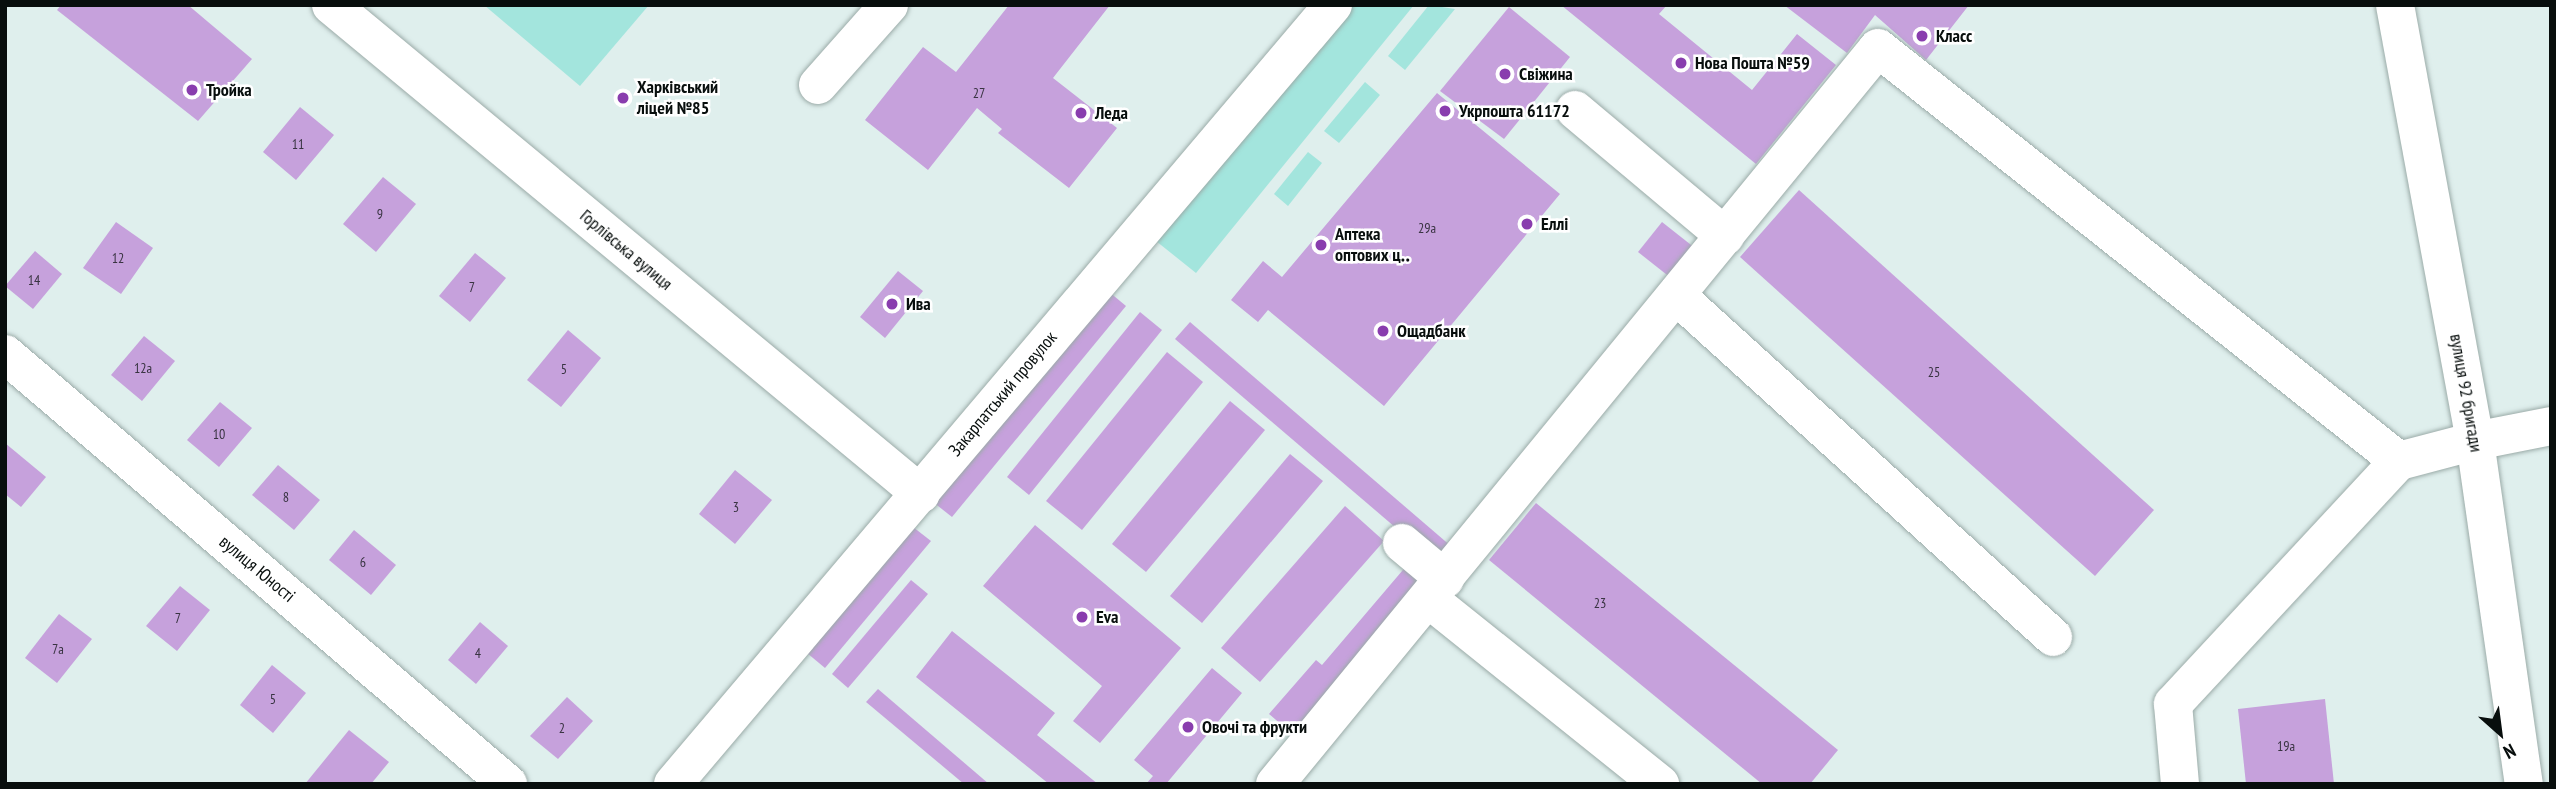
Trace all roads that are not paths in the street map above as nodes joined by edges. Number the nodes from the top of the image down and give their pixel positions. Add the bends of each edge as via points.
1 (331, 5) edge
2 (889, 5) edge
3 (1333, 5) edge
4 (2395, 5) edge
5 (818, 85) dead end
6 (1575, 110) dead end
7 (1725, 236) junction
8 (1676, 295) junction
9 (5, 354) edge
10 (2551, 426) edge
11 (2475, 441) junction
12 (2399, 461) junction
13 (920, 494) junction
14 (1402, 543) dead end
15 (1438, 589) junction
16 (2053, 637) dead end
17 (508, 784) edge
18 (673, 784) edge
19 (1275, 784) edge
20 (1660, 784) edge
21 (2180, 784) edge
22 (2524, 784) edge

1 - 13 main road, Горлівська вулиця
2 - 5 main road
3 - 13 main road, Закарпатський провулок
4 - 11 main road, вулиця 92 бригади
6 - 7 main road
7 - 8 main road
7 - 12 main road via 1878,48
8 - 15 main road
8 - 16 main road
9 - 17 main road, вулиця Юності
10 - 11 main road
11 - 12 main road
11 - 22 main road, вулиця 92 бригади
12 - 21 main road via 2173,704
13 - 18 main road, Закарпатський провулок
14 - 15 main road
15 - 19 main road
15 - 20 main road

